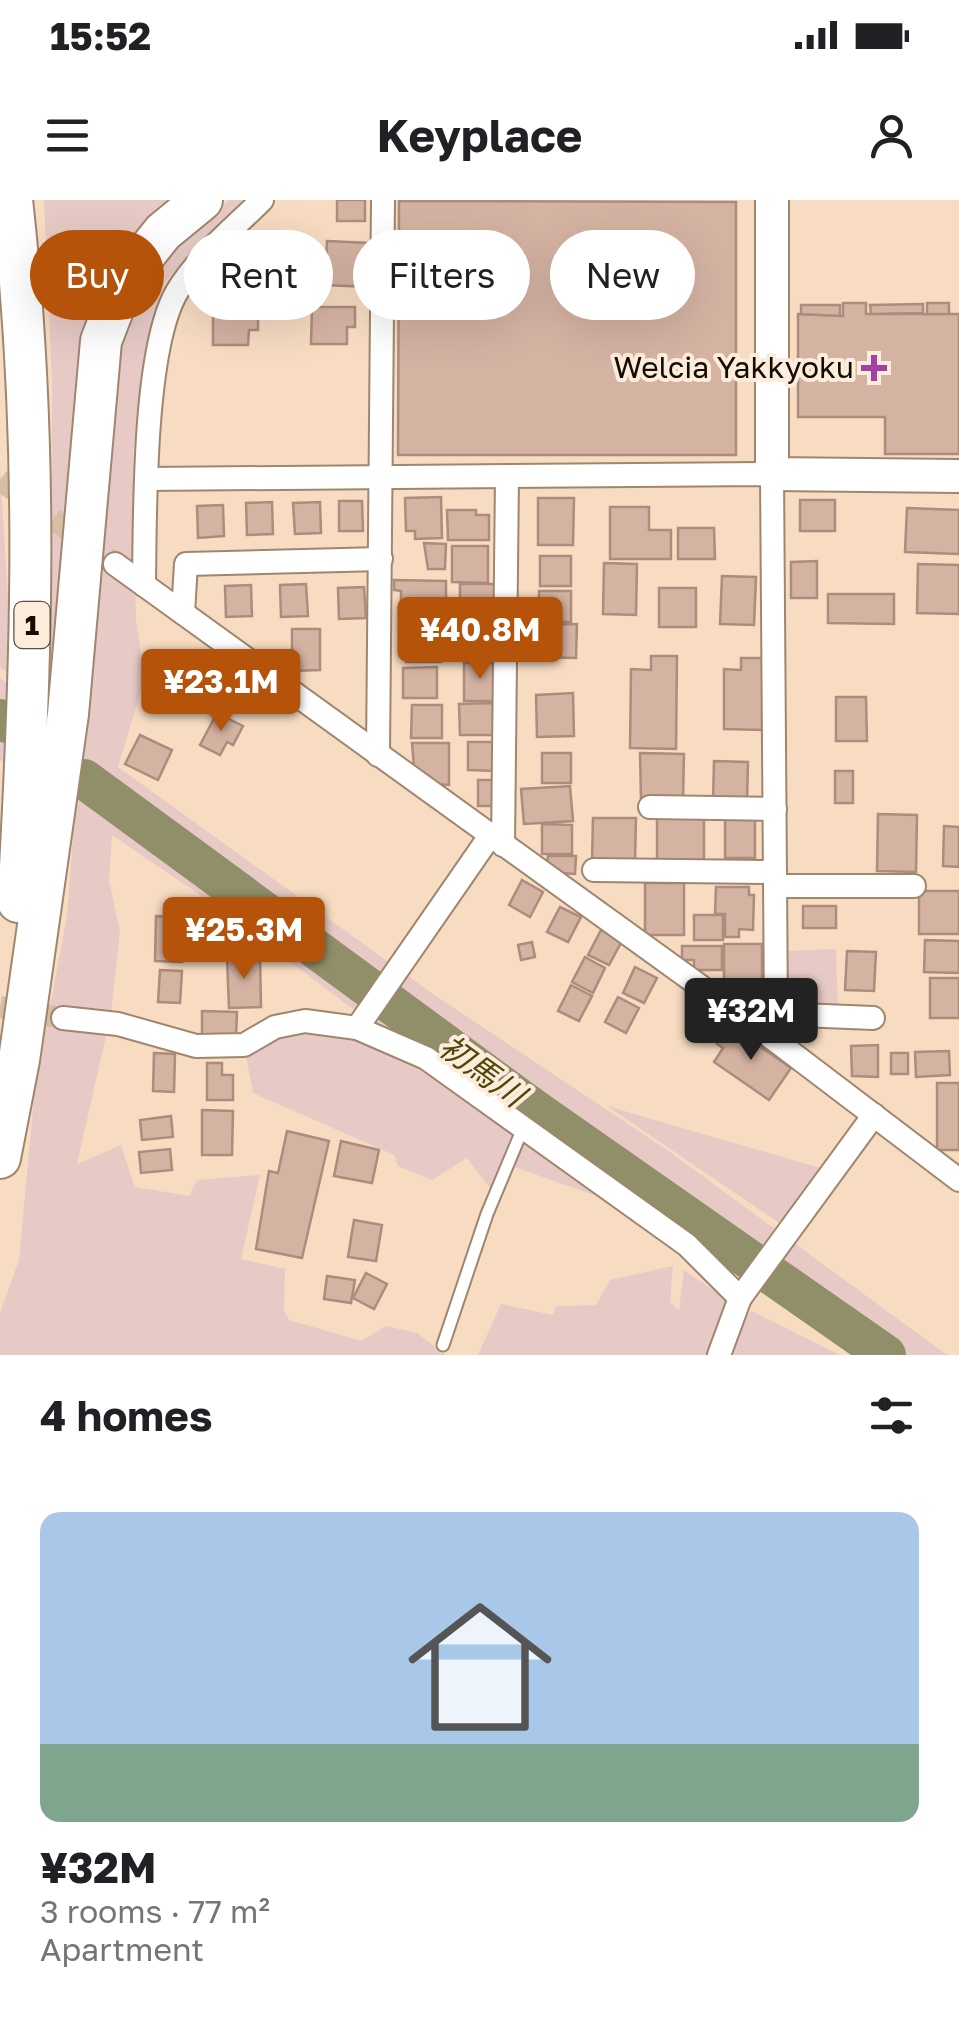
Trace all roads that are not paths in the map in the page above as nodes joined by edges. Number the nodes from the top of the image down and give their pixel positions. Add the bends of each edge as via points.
1 (12, 200) edge
2 (202, 200) edge
3 (262, 200) edge
4 (383, 200) edge
5 (772, 200) edge
6 (0, 374) edge
7 (772, 474) junction
8 (508, 476) junction
9 (959, 476) edge
10 (382, 477) junction
11 (146, 479) junction
12 (380, 559) junction
13 (115, 564) tunnel mouth
14 (144, 586) junction
15 (184, 612) junction
16 (29, 712) junction
17 (378, 755) junction
18 (650, 807) dead end
19 (775, 809) junction
20 (496, 840) junction
21 (594, 870) dead end
22 (775, 879) junction
23 (914, 886) dead end
24 (776, 1014) junction
25 (63, 1018) tunnel mouth
26 (873, 1018) dead end
27 (362, 1021) junction
28 (772, 1038) junction
29 (0, 1050) edge
30 (874, 1115) junction
31 (523, 1128) junction
32 (0, 1158) edge
33 (959, 1180) edge
34 (743, 1294) junction
35 (443, 1345) dead end
36 (719, 1355) edge

1 - 16 highway, 1 via 26,321 32,492
2 - 32 highway via 163,232 124,281 101,341 68,714
3 - 11 street via 177,291 160,338
4 - 10 street
5 - 7 street
6 - 16 highway
7 - 8 street
7 - 9 street
7 - 19 street
8 - 10 street
8 - 20 street
10 - 11 street
10 - 12 street
11 - 14 street
12 - 15 street via 186,564
12 - 17 street
13 - 14 street
14 - 15 street
15 - 17 street
16 - 29 highway, 1
17 - 20 street
18 - 19 street
19 - 22 street
20 - 27 street
20 - 28 street
21 - 22 street
22 - 23 street
22 - 24 street
24 - 26 street
24 - 28 street
25 - 27 street via 118,1024 196,1046 244,1045 275,1027 305,1022
27 - 31 street
28 - 30 street
30 - 33 street
30 - 34 street
31 - 34 street via 687,1245
31 - 35 lane
34 - 36 street

